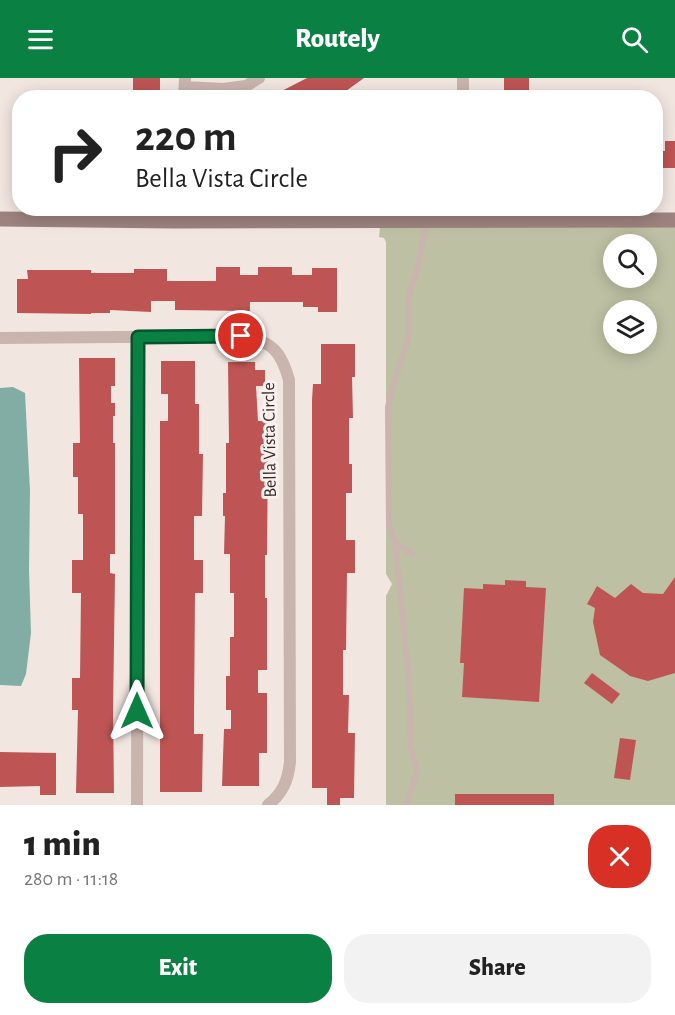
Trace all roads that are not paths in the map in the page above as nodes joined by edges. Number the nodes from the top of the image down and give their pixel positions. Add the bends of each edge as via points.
1 (259, 78) edge
2 (184, 87) edge
3 (131, 216) edge
4 (225, 216) edge
5 (448, 216) edge
6 (531, 216) edge
7 (0, 219) edge
8 (427, 220) junction
9 (675, 220) edge
10 (138, 337) junction
11 (0, 338) edge
12 (395, 543) junction
13 (412, 554) dead end
14 (137, 805) edge
15 (268, 805) edge
16 (406, 805) edge

1 - 2 street via 246,86 223,89
3 - 7 street
4 - 8 street
5 - 8 street
6 - 9 street
8 - 12 lane via 409,295 408,341 388,407 389,526
10 - 11 street, Bella Vista Circle
10 - 14 street
10 - 15 street, Bella Vista Circle via 259,339 275,349 289,380 290,762 288,780
12 - 13 lane
12 - 16 lane via 410,680 411,747 417,772

